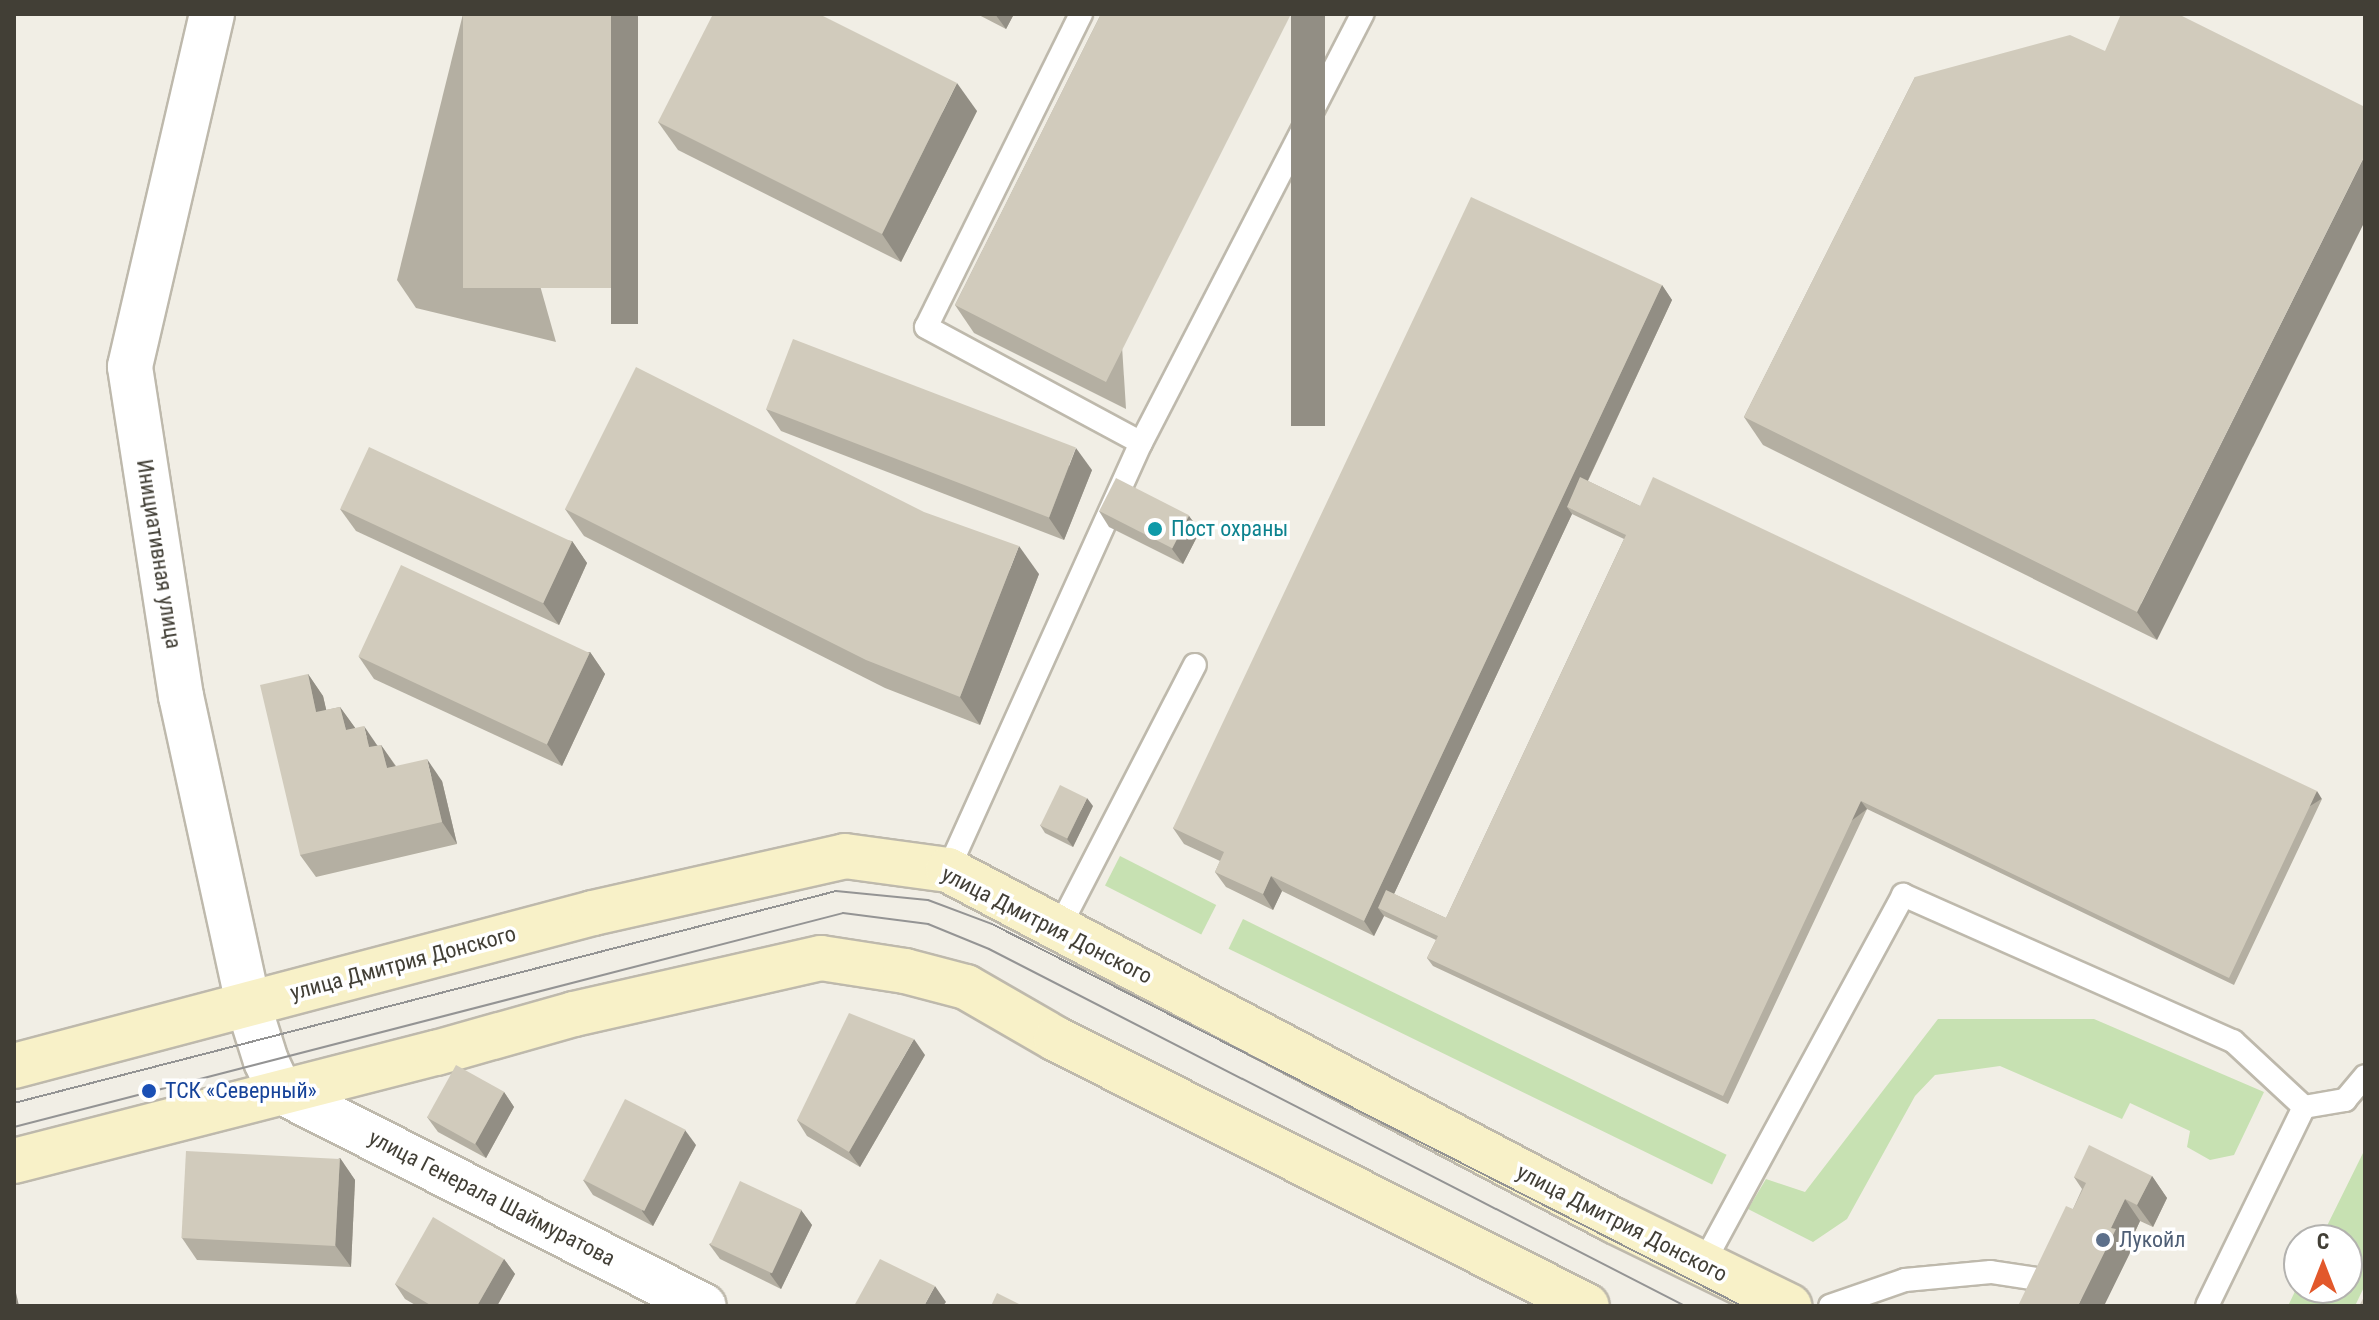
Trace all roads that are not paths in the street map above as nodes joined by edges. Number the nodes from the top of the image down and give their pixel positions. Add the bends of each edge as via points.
1 (212, 14) edge
2 (1081, 14) edge
3 (1362, 14) edge
4 (1141, 443) junction
5 (1195, 665) dead end
6 (948, 870) junction
7 (1059, 928) junction
8 (248, 1004) junction
9 (14, 1066) edge
10 (2365, 1076) edge
11 (280, 1091) junction
12 (2304, 1107) junction
13 (14, 1161) edge
14 (1703, 1264) junction
15 (2056, 1282) edge
16 (704, 1306) edge
17 (1587, 1306) edge
18 (1789, 1306) edge
19 (1830, 1306) edge
20 (2207, 1306) edge

1 - 8 street, Инициативная улица via 130,367 181,696
2 - 4 lane via 926,327
3 - 4 lane
4 - 6 lane
5 - 7 lane
6 - 7 street, улица Дмитрия Донского
6 - 8 street, улица Дмитрия Донского via 845,856 593,913
7 - 14 street, улица Дмитрия Донского
8 - 9 street, улица Дмитрия Донского
8 - 11 street, Инициативная улица
10 - 12 lane via 2345,1100
11 - 13 street
11 - 16 street, улица Генерала Шаймуратова
11 - 17 street via 574,1014 821,958 905,971 966,987 1056,1039
12 - 14 lane via 2233,1041 1903,895
12 - 20 lane
14 - 18 street, улица Дмитрия Донского
15 - 19 lane via 1991,1272 1905,1280

